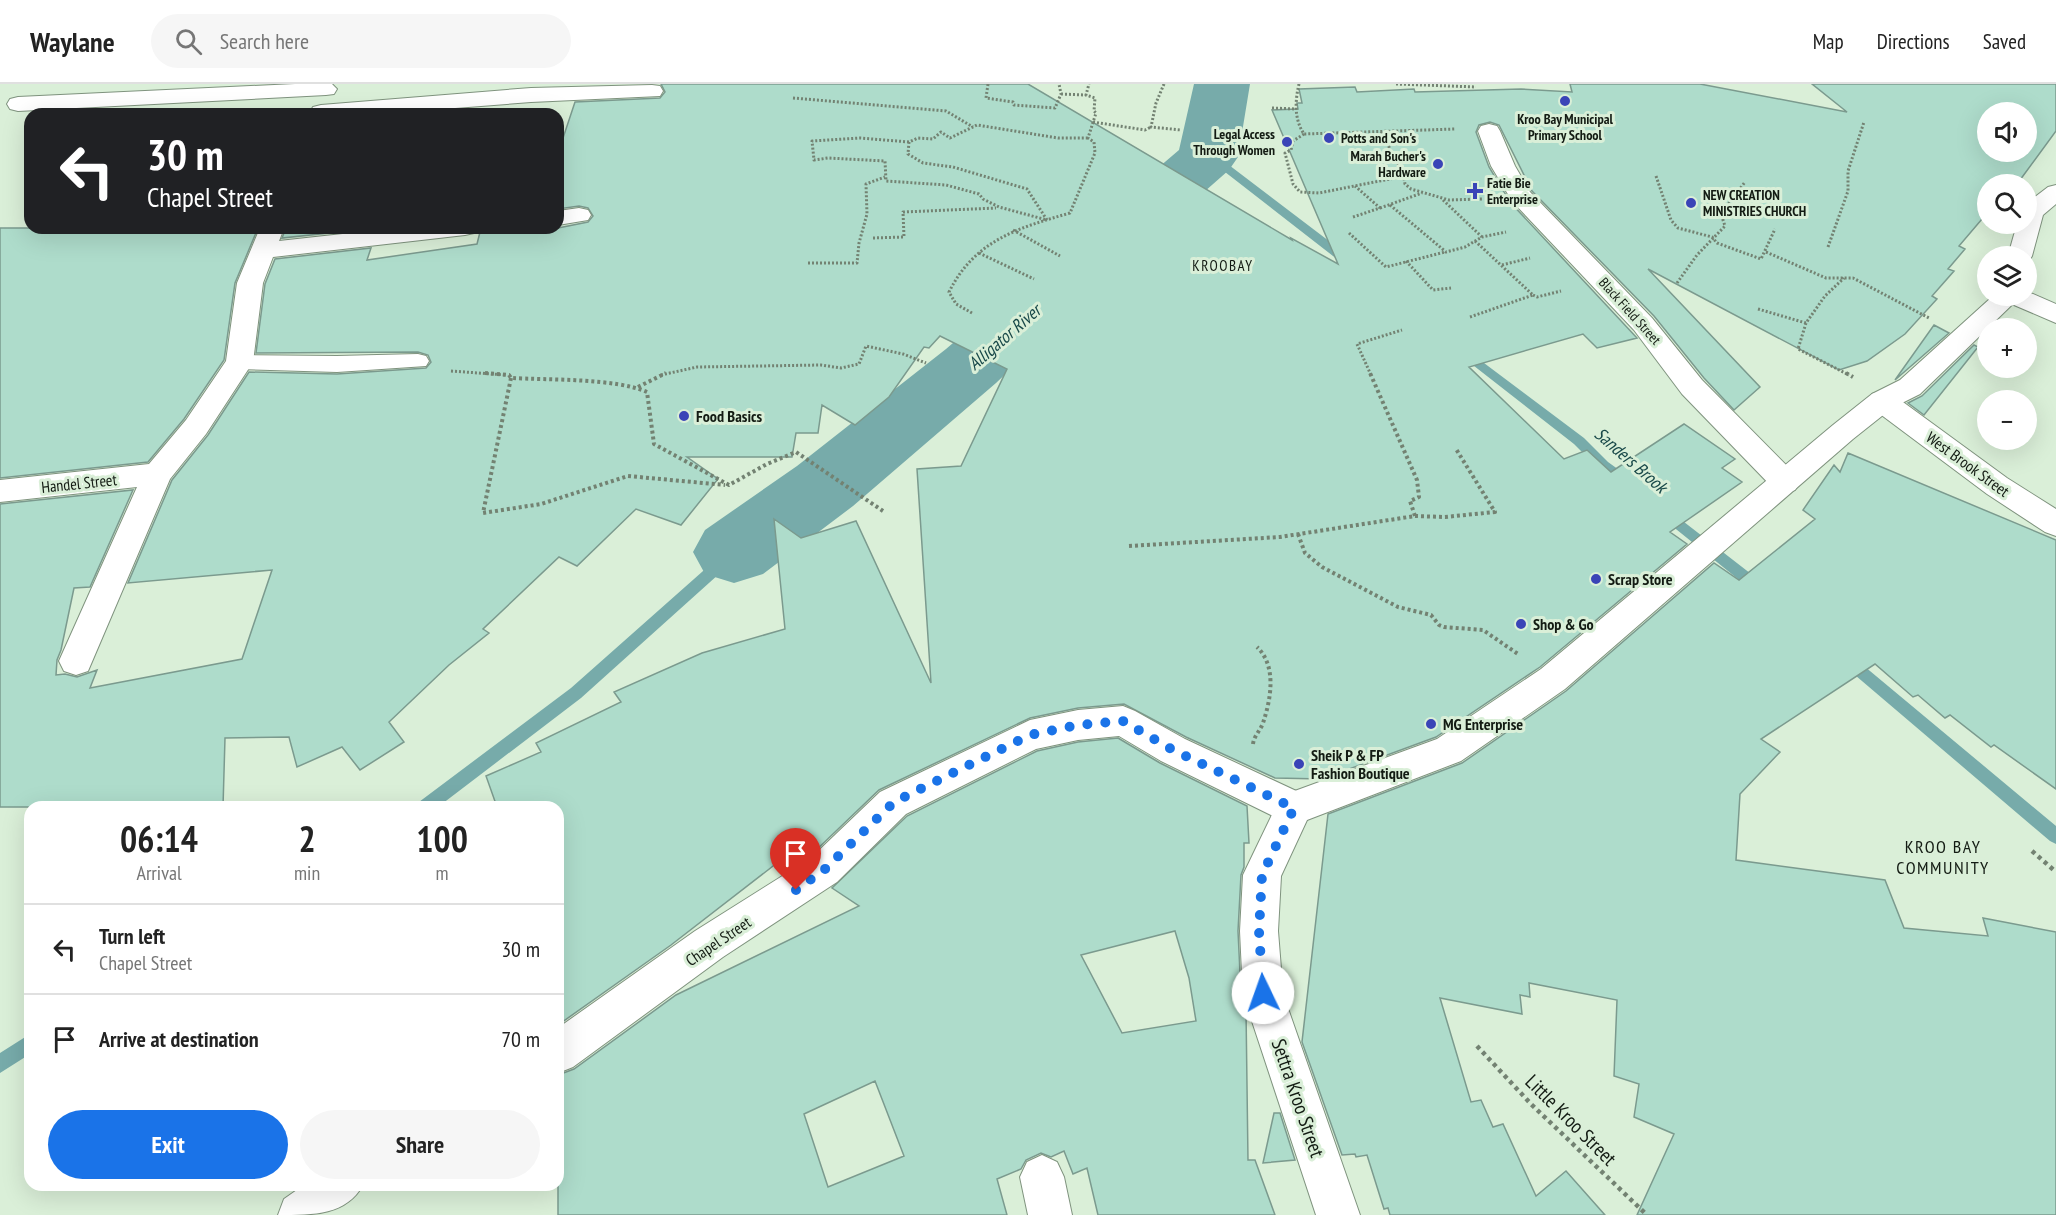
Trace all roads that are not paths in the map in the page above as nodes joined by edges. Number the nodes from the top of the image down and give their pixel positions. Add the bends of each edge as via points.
1 (327, 86) edge
2 (652, 91) dead end
3 (18, 104) dead end
4 (321, 108) edge
5 (379, 108) edge
6 (1489, 131) road end
7 (2056, 192) edge
8 (358, 234) edge
9 (268, 239) edge
10 (2023, 246) edge
11 (2037, 305) edge
12 (1997, 306) edge
13 (2056, 314) edge
14 (239, 362) junction
15 (418, 362) road end
16 (1886, 399) junction
17 (158, 474) junction
18 (1785, 482) junction
19 (0, 491) edge
20 (2056, 524) edge
21 (76, 662) dead end
22 (1294, 808) junction
23 (564, 1048) edge
24 (333, 1191) edge
25 (300, 1215) edge
26 (1338, 1215) edge

1 - 3 street
1 - 4 street
2 - 5 street via 531,95
6 - 18 street, Black Field Street via 1520,196 1630,310 1692,387
7 - 10 street via 2032,212
8 - 9 street
9 - 14 street via 250,283
11 - 13 street
12 - 16 street via 1910,387
14 - 15 lane
14 - 17 street via 196,427
16 - 18 street
16 - 20 street, West Brook Street via 1997,486
17 - 19 street, Handel Street
17 - 21 street
18 - 22 street via 1553,679 1449,750
22 - 23 street, Chapel Street via 1173,750 1123,721 1030,735 893,803 824,870 709,944
22 - 26 street, Settra Kroo Street via 1262,875 1259,931 1263,993
24 - 25 street

